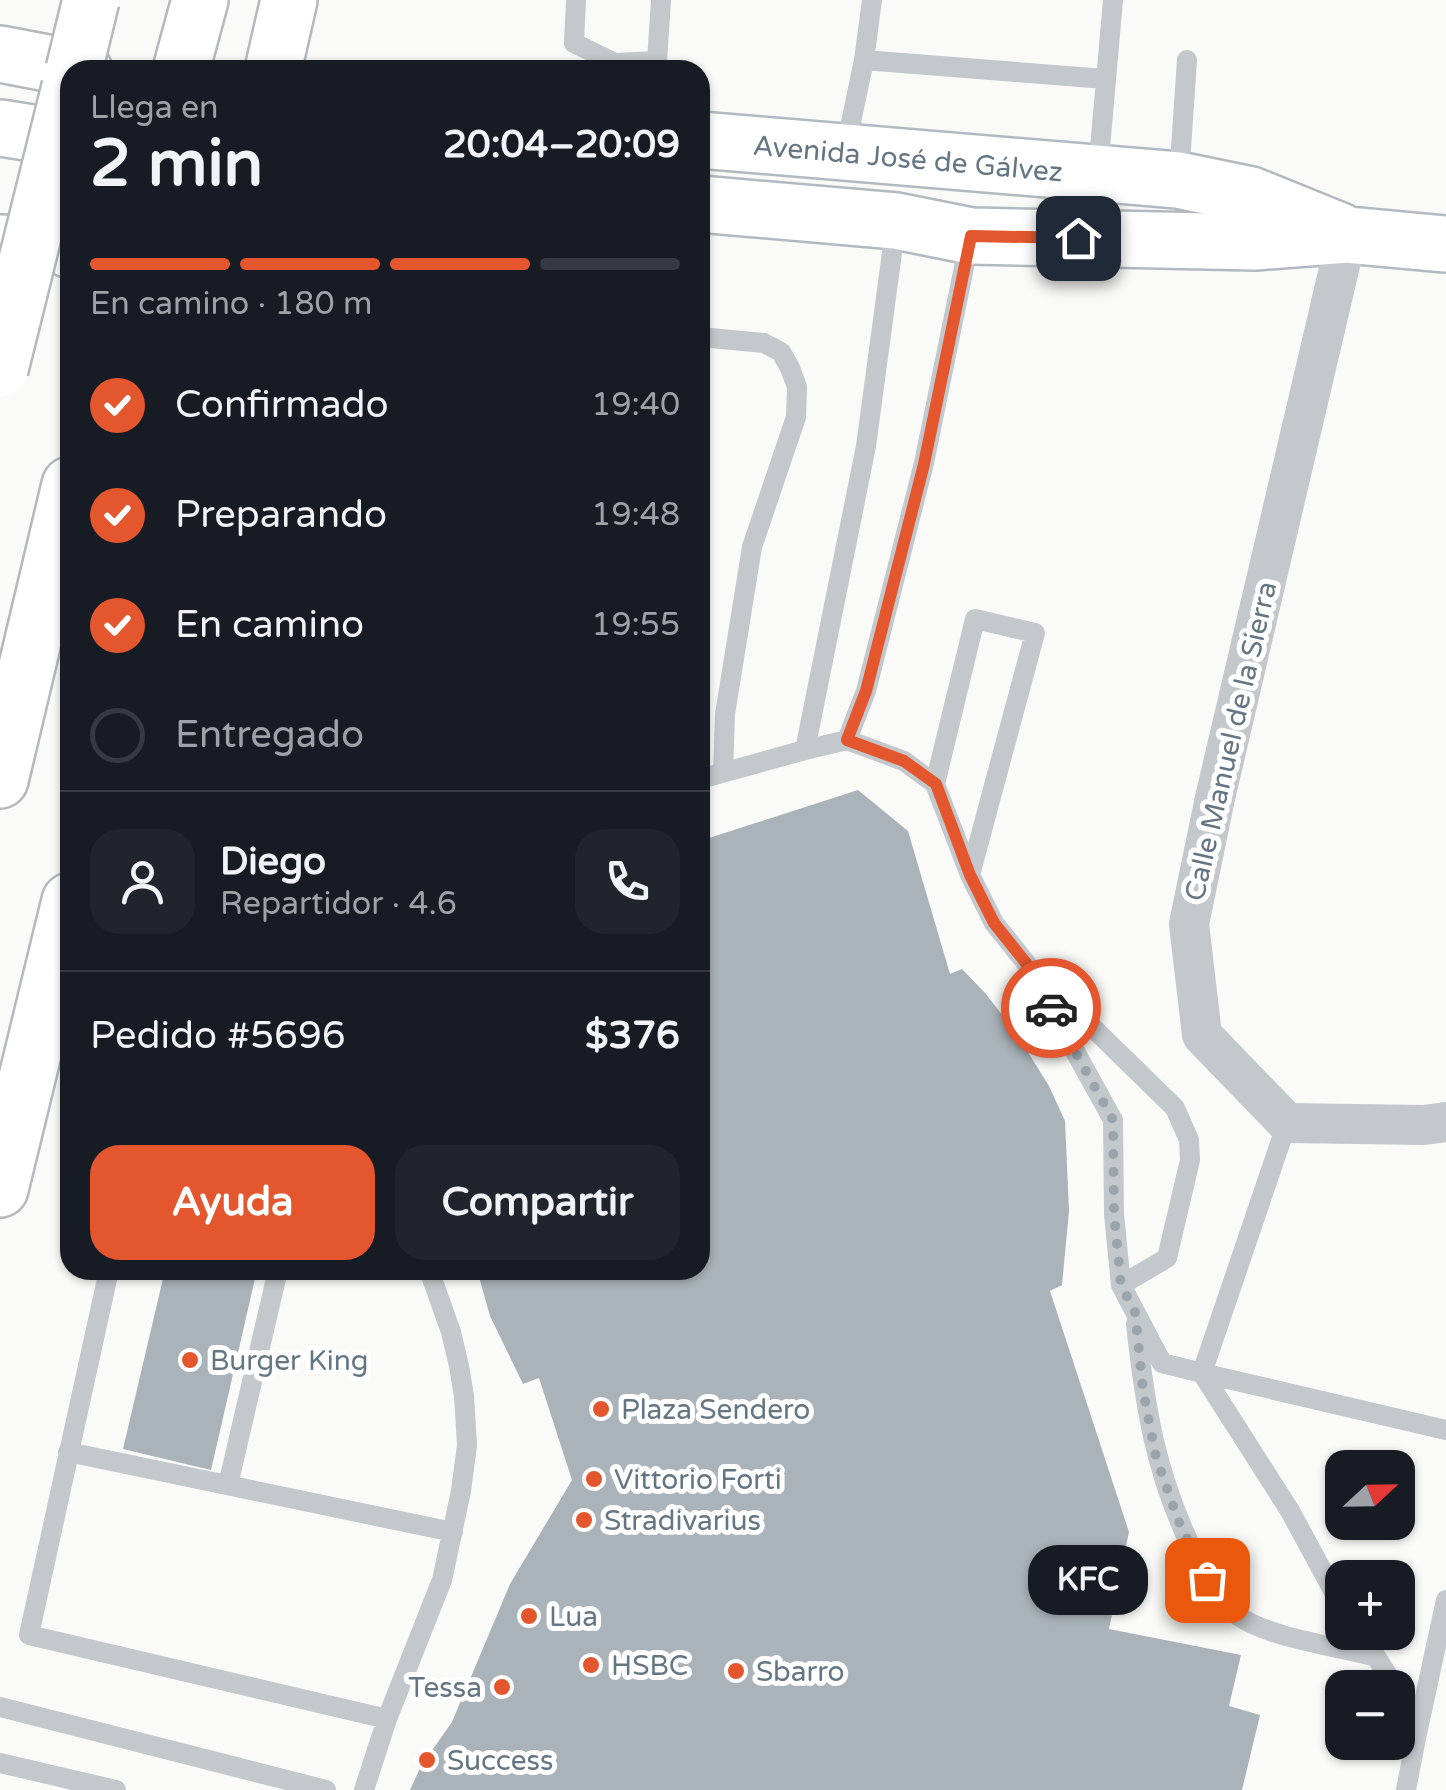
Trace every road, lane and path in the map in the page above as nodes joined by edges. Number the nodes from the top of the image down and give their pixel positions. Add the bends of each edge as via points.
1 (92, 0) edge
2 (200, 0) edge
3 (289, 0) edge
4 (576, 0) edge
5 (661, 0) edge
6 (872, 0) edge
7 (1113, 0) edge
8 (0, 54) edge
9 (77, 60) edge
10 (184, 60) edge
11 (275, 60) edge
12 (609, 60) edge
13 (658, 60) edge
14 (864, 60) junction
15 (1187, 60) dead end
16 (60, 65) edge
17 (1105, 79) junction
18 (60, 127) edge
19 (0, 128) edge
20 (60, 137) edge
21 (710, 141) edge
22 (844, 152) junction
23 (1098, 173) junction
24 (1178, 180) junction
25 (1251, 195) junction
26 (710, 205) edge
27 (896, 221) junction
28 (1347, 234) junction
29 (971, 236) junction
30 (0, 243) edge
31 (1446, 244) edge
32 (60, 245) edge
33 (710, 338) edge
34 (0, 370) edge
35 (60, 527) edge
36 (847, 740) junction
37 (805, 750) junction
38 (723, 772) junction
39 (710, 776) edge
40 (0, 780) edge
41 (936, 784) junction
42 (970, 875) junction
43 (1026, 963) junction
44 (60, 973) edge
45 (1446, 1122) edge
46 (1286, 1123) junction
47 (0, 1189) edge
48 (107, 1280) edge
49 (276, 1280) edge
50 (432, 1280) edge
51 (1121, 1285) junction
52 (1135, 1312) junction
53 (1202, 1373) junction
54 (1446, 1430) edge
55 (68, 1452) junction
56 (228, 1485) junction
57 (452, 1532) junction
58 (1325, 1575) edge
59 (1446, 1600) edge
60 (1372, 1650) edge
61 (1376, 1656) junction
62 (1385, 1670) edge
63 (0, 1707) edge
64 (387, 1719) junction
65 (1415, 1733) edge
66 (1416, 1738) junction
67 (0, 1762) edge
68 (116, 1790) edge
69 (326, 1790) edge
70 (364, 1790) edge
71 (1406, 1790) edge

1 - 9 main road, bridge
2 - 10 main road
3 - 11 main road
4 - 12 lane via 574,44
5 - 13 lane
6 - 14 lane
7 - 17 lane
8 - 16 main road
14 - 17 lane
14 - 22 lane
15 - 24 lane
17 - 23 lane
18 - 34 main road, bridge
19 - 20 main road
21 - 22 main road, Avenida José de Gálvez
22 - 23 main road, Avenida José de Gálvez
23 - 24 main road, Avenida José de Gálvez
24 - 25 main road, Avenida José de Gálvez
25 - 27 main road via 1174,204 923,196
25 - 28 main road, Avenida José de Gálvez
26 - 27 main road, Avenida José de Gálvez
27 - 29 main road, Avenida José de Gálvez
27 - 37 lane via 866,446
28 - 29 main road, Avenida José de Gálvez via 1255,242
28 - 31 main road, Avenida José de Gálvez
28 - 46 street, Calle Manuel de la Sierra via 1189,924 1202,1035
29 - 36 lane via 924,464 866,691
30 - 32 main road
33 - 38 lane via 764,343 781,352 796,388 796,417 752,547 725,714
35 - 40 main road
36 - 37 lane
36 - 41 lane via 904,761
37 - 38 lane
38 - 39 lane
41 - 42 lane
41 - 42 lane via 975,619 1035,633
42 - 43 lane via 994,923
43 - 51 lane via 1113,1120
43 - 51 lane via 1175,1108 1189,1140 1168,1258
44 - 47 main road
45 - 46 street
46 - 53 lane
48 - 55 lane
49 - 56 lane
50 - 57 lane via 464,1396 467,1446
51 - 52 lane
52 - 53 lane via 1162,1363
52 - 61 lane via 1156,1457 1207,1580 1236,1615 1271,1632
53 - 54 lane
53 - 58 lane
55 - 56 lane
55 - 64 lane via 29,1635
56 - 57 lane
57 - 64 lane via 442,1580
59 - 66 lane
60 - 61 lane
61 - 62 lane
63 - 69 lane
64 - 70 lane
65 - 66 lane
66 - 71 lane
67 - 68 lane

